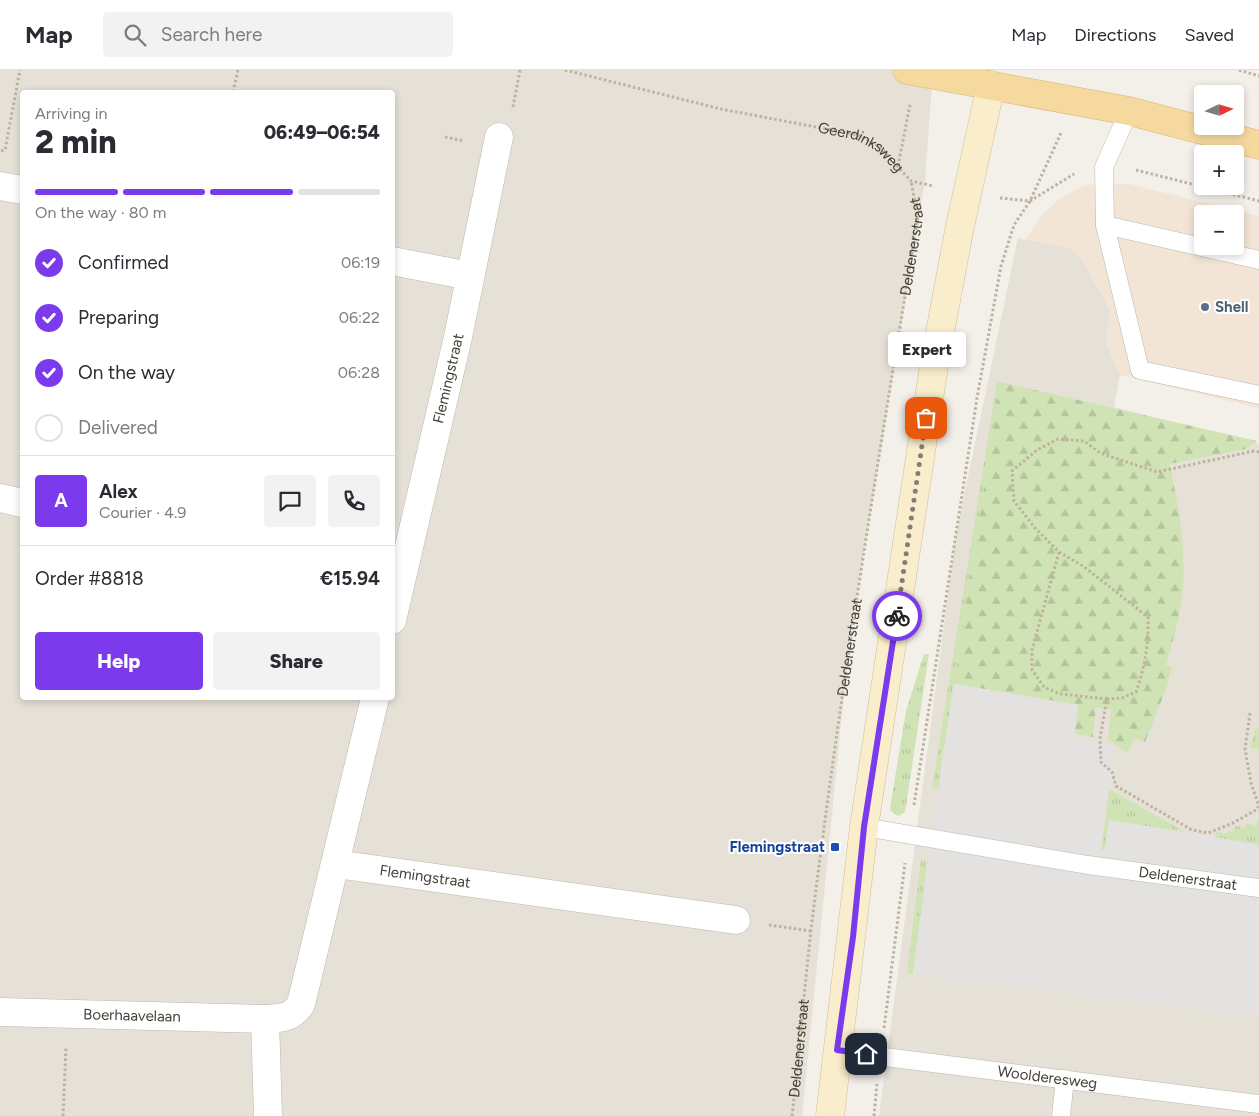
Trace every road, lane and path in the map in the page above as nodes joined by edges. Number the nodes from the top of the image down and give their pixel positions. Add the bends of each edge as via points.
1 (20, 70) edge
2 (238, 70) edge
3 (564, 70) edge
4 (1239, 70) edge
5 (911, 71) edge
6 (1259, 76) edge
7 (992, 77) edge
8 (233, 90) edge
9 (1074, 102) junction
10 (1129, 111) junction
11 (499, 136) dead end
12 (1259, 145) edge
13 (0, 151) edge
14 (898, 166) junction
15 (1104, 167) junction
16 (911, 181) junction
17 (0, 186) edge
18 (20, 190) edge
19 (967, 194) junction
20 (1259, 200) edge
21 (1030, 201) junction
22 (1105, 224) junction
23 (1259, 260) edge
24 (395, 262) edge
25 (470, 276) junction
26 (1259, 395) edge
27 (1259, 452) edge
28 (0, 498) edge
29 (20, 503) edge
30 (1059, 552) junction
31 (395, 607) edge
32 (1107, 699) junction
33 (375, 700) edge
34 (1250, 713) dead end
35 (1259, 806) edge
36 (864, 827) junction
37 (908, 835) junction
38 (336, 864) junction
39 (1259, 888) edge
40 (736, 920) joint
41 (811, 931) junction
42 (0, 1012) edge
43 (68, 1014) junction
44 (265, 1019) junction
45 (837, 1050) junction
46 (880, 1056) junction
47 (1065, 1079) junction
48 (1259, 1104) edge
49 (63, 1116) edge
50 (268, 1116) edge
51 (792, 1116) edge
52 (830, 1116) edge
53 (874, 1116) edge
54 (1061, 1116) edge

1 - 13 path via 5,150
2 - 8 path
3 - 14 path, Geerdinksweg via 721,109 858,135 880,147
4 - 6 path
5 - 7 main road
5 - 14 path
7 - 9 main road
7 - 19 main road
9 - 10 main road
9 - 21 path
10 - 12 main road
10 - 15 lane
11 - 25 street, Flemingstraat
14 - 16 path, Geerdinksweg
15 - 20 path via 1132,168
15 - 21 path via 1086,168
15 - 22 lane
16 - 19 path, Geerdinksweg
16 - 41 path, Deldenerstraat via 918,217 879,451
17 - 18 street
19 - 21 path, Geerdinksweg
19 - 36 main road via 935,359
21 - 37 path via 1014,225 1001,266
22 - 23 lane
22 - 26 lane via 1140,370
24 - 25 street
25 - 31 street, Flemingstraat
27 - 30 path via 1157,472 1100,453 1084,441 1058,439 1037,450 1012,471 1014,501
28 - 29 street
30 - 32 path via 1032,650 1032,670 1044,687 1060,694
30 - 32 path via 1083,566 1148,617 1145,668 1136,692 1122,698
32 - 35 path via 1099,750 1101,762 1112,772 1116,786 1192,830 1208,833
33 - 38 street
34 - 35 path via 1245,749
36 - 37 lane, Deldenerstraat
36 - 45 main road
37 - 39 lane, Deldenerstraat via 1088,865
37 - 46 path
38 - 40 street, Flemingstraat
38 - 44 street via 301,1004 295,1013 285,1018
40 - 41 path
41 - 51 path, Deldenerstraat
42 - 43 street, Boerhaavelaan
43 - 44 street, Boerhaavelaan
43 - 49 path
44 - 50 street
45 - 46 lane, Woolderesweg
45 - 52 main road
46 - 47 lane, Woolderesweg
46 - 53 path
47 - 48 lane, Woolderesweg
47 - 54 lane

